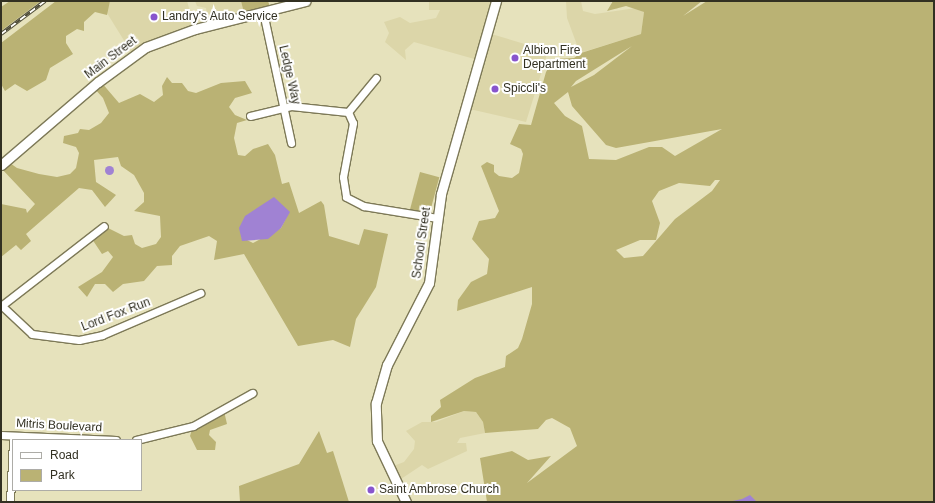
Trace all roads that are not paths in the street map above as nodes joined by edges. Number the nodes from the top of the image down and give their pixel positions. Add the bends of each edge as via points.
1 (306, 1) edge
2 (496, 1) edge
3 (263, 12) junction
4 (376, 78) dead end
5 (286, 106) junction
6 (348, 112) junction
7 (250, 116) dead end
8 (291, 142) dead end
9 (1, 165) edge
10 (437, 218) junction
11 (104, 226) dead end
12 (200, 293) dead end
13 (1, 306) edge
14 (252, 393) dead end
15 (1, 435) edge
16 (13, 439) edge
17 (140, 439) edge
18 (12, 460) edge
19 (10, 502) edge
20 (406, 502) edge

1 - 3 street, Main Street
2 - 10 street, School Street
3 - 5 street, Ledge Way
3 - 9 street, Main Street via 177,34 146,47 98,82
4 - 6 street
5 - 6 street via 321,106
5 - 7 street
5 - 8 street, Ledge Way
6 - 10 street via 353,123 343,177 346,197 364,206
10 - 20 street, School Street via 428,287 387,365 376,403 377,441
11 - 13 street
12 - 13 street, Lord Fox Run via 102,335 78,340 32,334
14 - 17 street via 193,426
15 - 16 street, Mitris Boulevard
18 - 19 street

